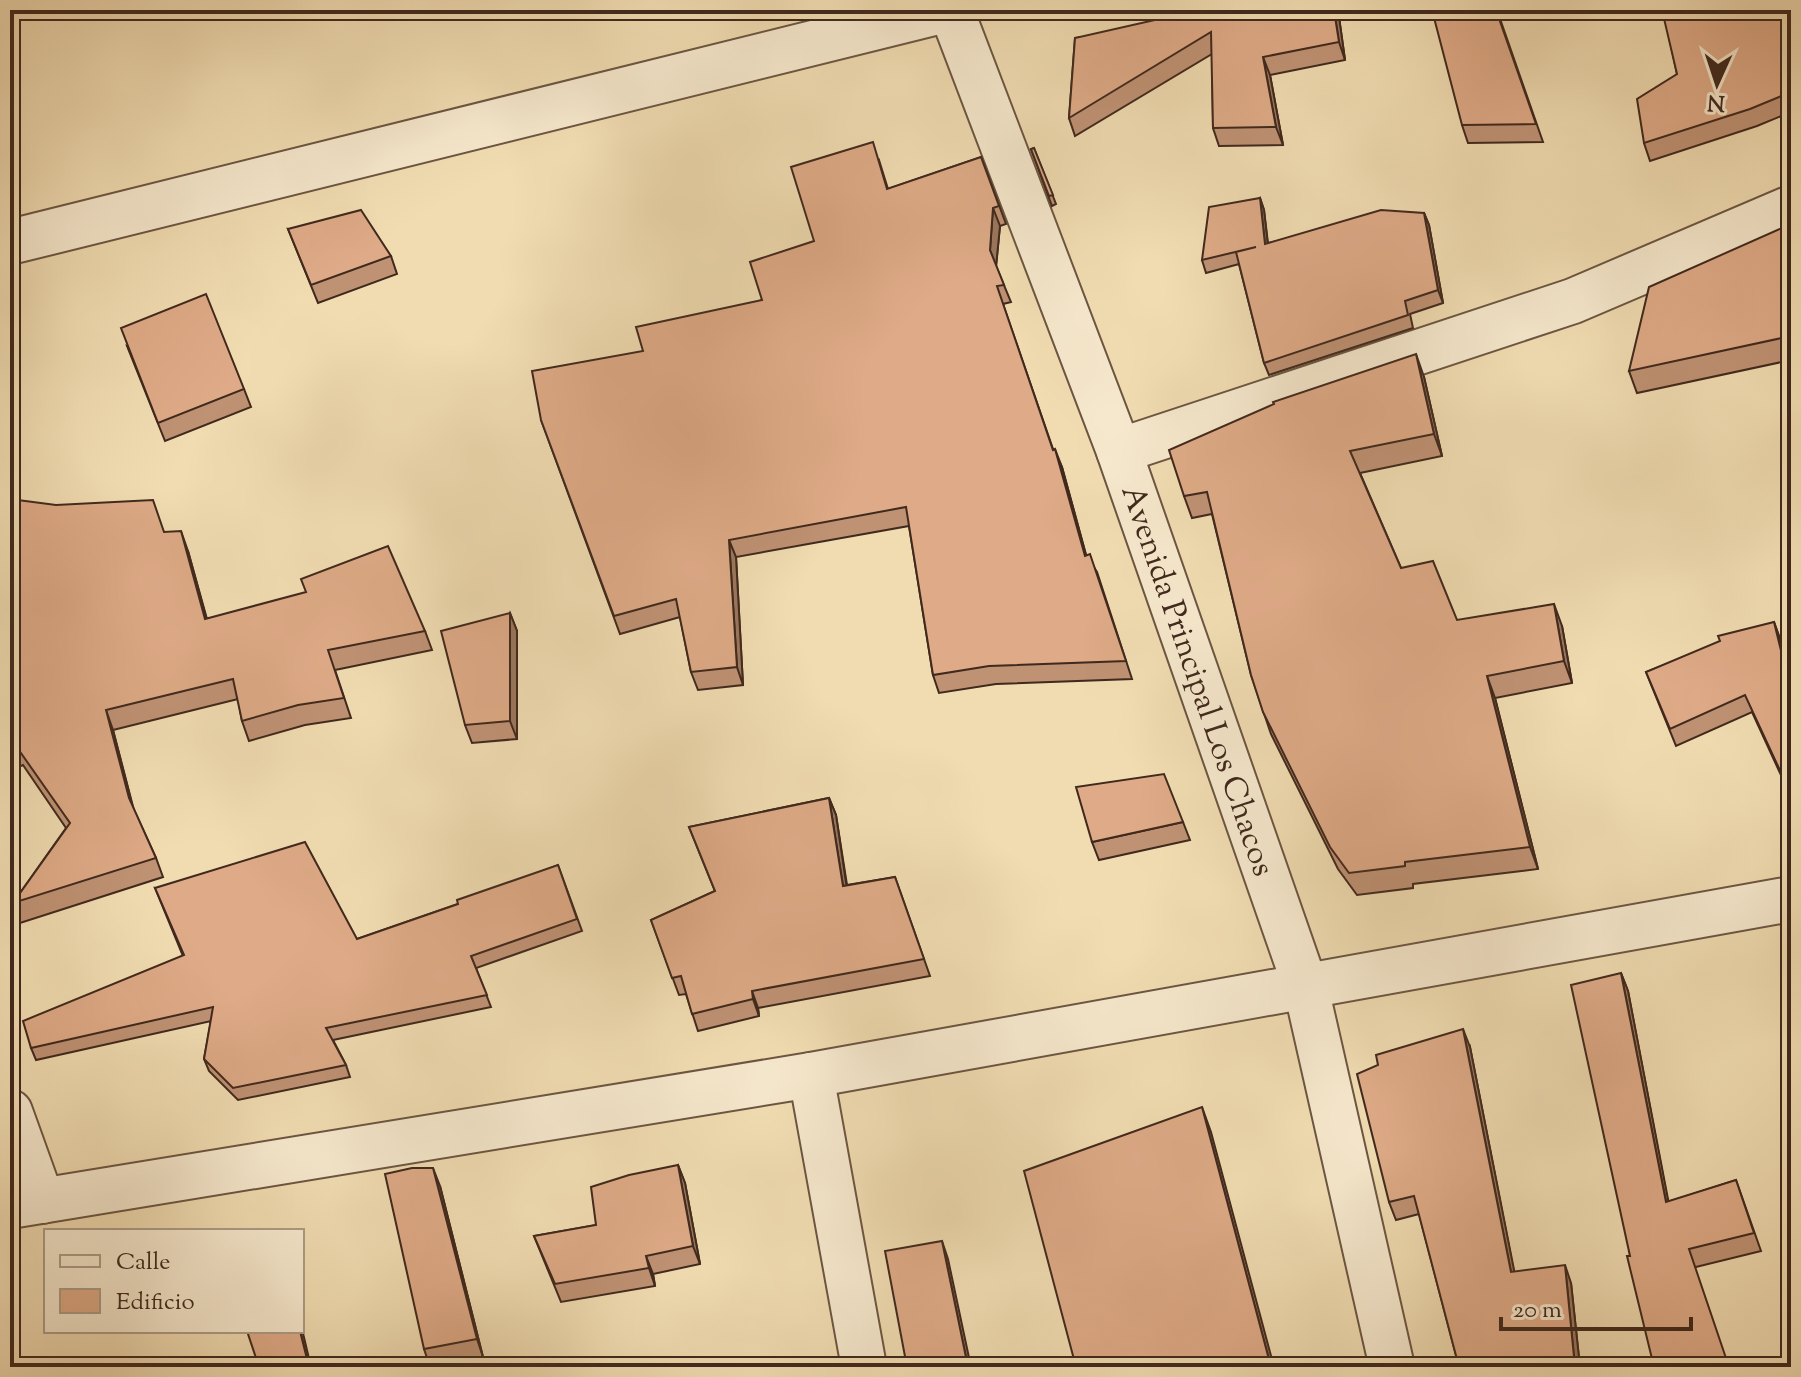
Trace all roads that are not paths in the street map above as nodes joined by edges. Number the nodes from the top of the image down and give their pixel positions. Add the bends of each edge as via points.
1 (948, 10) edge
2 (1791, 208) edge
3 (10, 242) edge
4 (1119, 451) junction
5 (1791, 899) edge
6 (1306, 988) junction
7 (811, 1075) junction
8 (10, 1112) edge
9 (26, 1203) edge
10 (864, 1367) edge
11 (1392, 1367) edge

1 - 3 street
1 - 4 street, Avenida Principal Los Chacos
2 - 4 street via 1573,301
4 - 6 street, Avenida Principal Los Chacos
5 - 6 street
6 - 7 street
6 - 11 street, Avenida Principal Los Chacos
7 - 9 street
7 - 10 street
8 - 9 street

